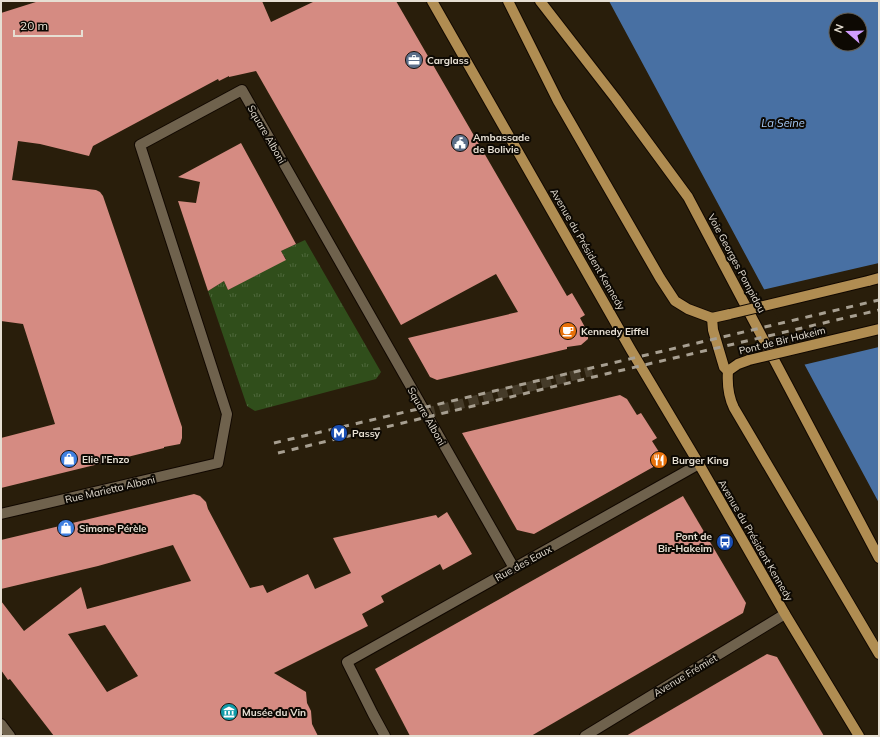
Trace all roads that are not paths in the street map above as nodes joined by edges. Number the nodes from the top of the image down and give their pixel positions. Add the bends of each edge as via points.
1 (432, 1) edge
2 (508, 1) edge
3 (540, 1) edge
4 (879, 278) edge
5 (712, 318) junction
6 (879, 329) edge
7 (728, 371) junction
8 (218, 463) joint
9 (699, 464) junction
10 (1, 514) edge
11 (879, 558) edge
12 (514, 568) junction
13 (785, 614) junction
14 (879, 654) edge
15 (1, 724) edge
16 (10, 736) edge
17 (386, 736) edge
18 (585, 736) edge
19 (859, 736) edge

1 - 9 main road, Avenue du Président Kennedy
2 - 5 main road via 558,101 660,278 675,301
3 - 11 main road, Voie Georges Pompidou via 688,197
4 - 5 main road, bridge
5 - 7 main road via 724,367
6 - 7 main road, Pont de Bir Hakeim, bridge via 749,360
7 - 14 main road via 729,398 734,408
8 - 10 street, Rue Marietta Alboni
8 - 12 street, Square Alboni via 227,414 140,145 242,90
9 - 12 street, Rue des Eaux
9 - 13 main road, Avenue du Président Kennedy
12 - 17 street, Rue des Eaux via 347,662
13 - 18 street, Avenue Frémiet
13 - 19 main road, Avenue du Président Kennedy
15 - 16 street

